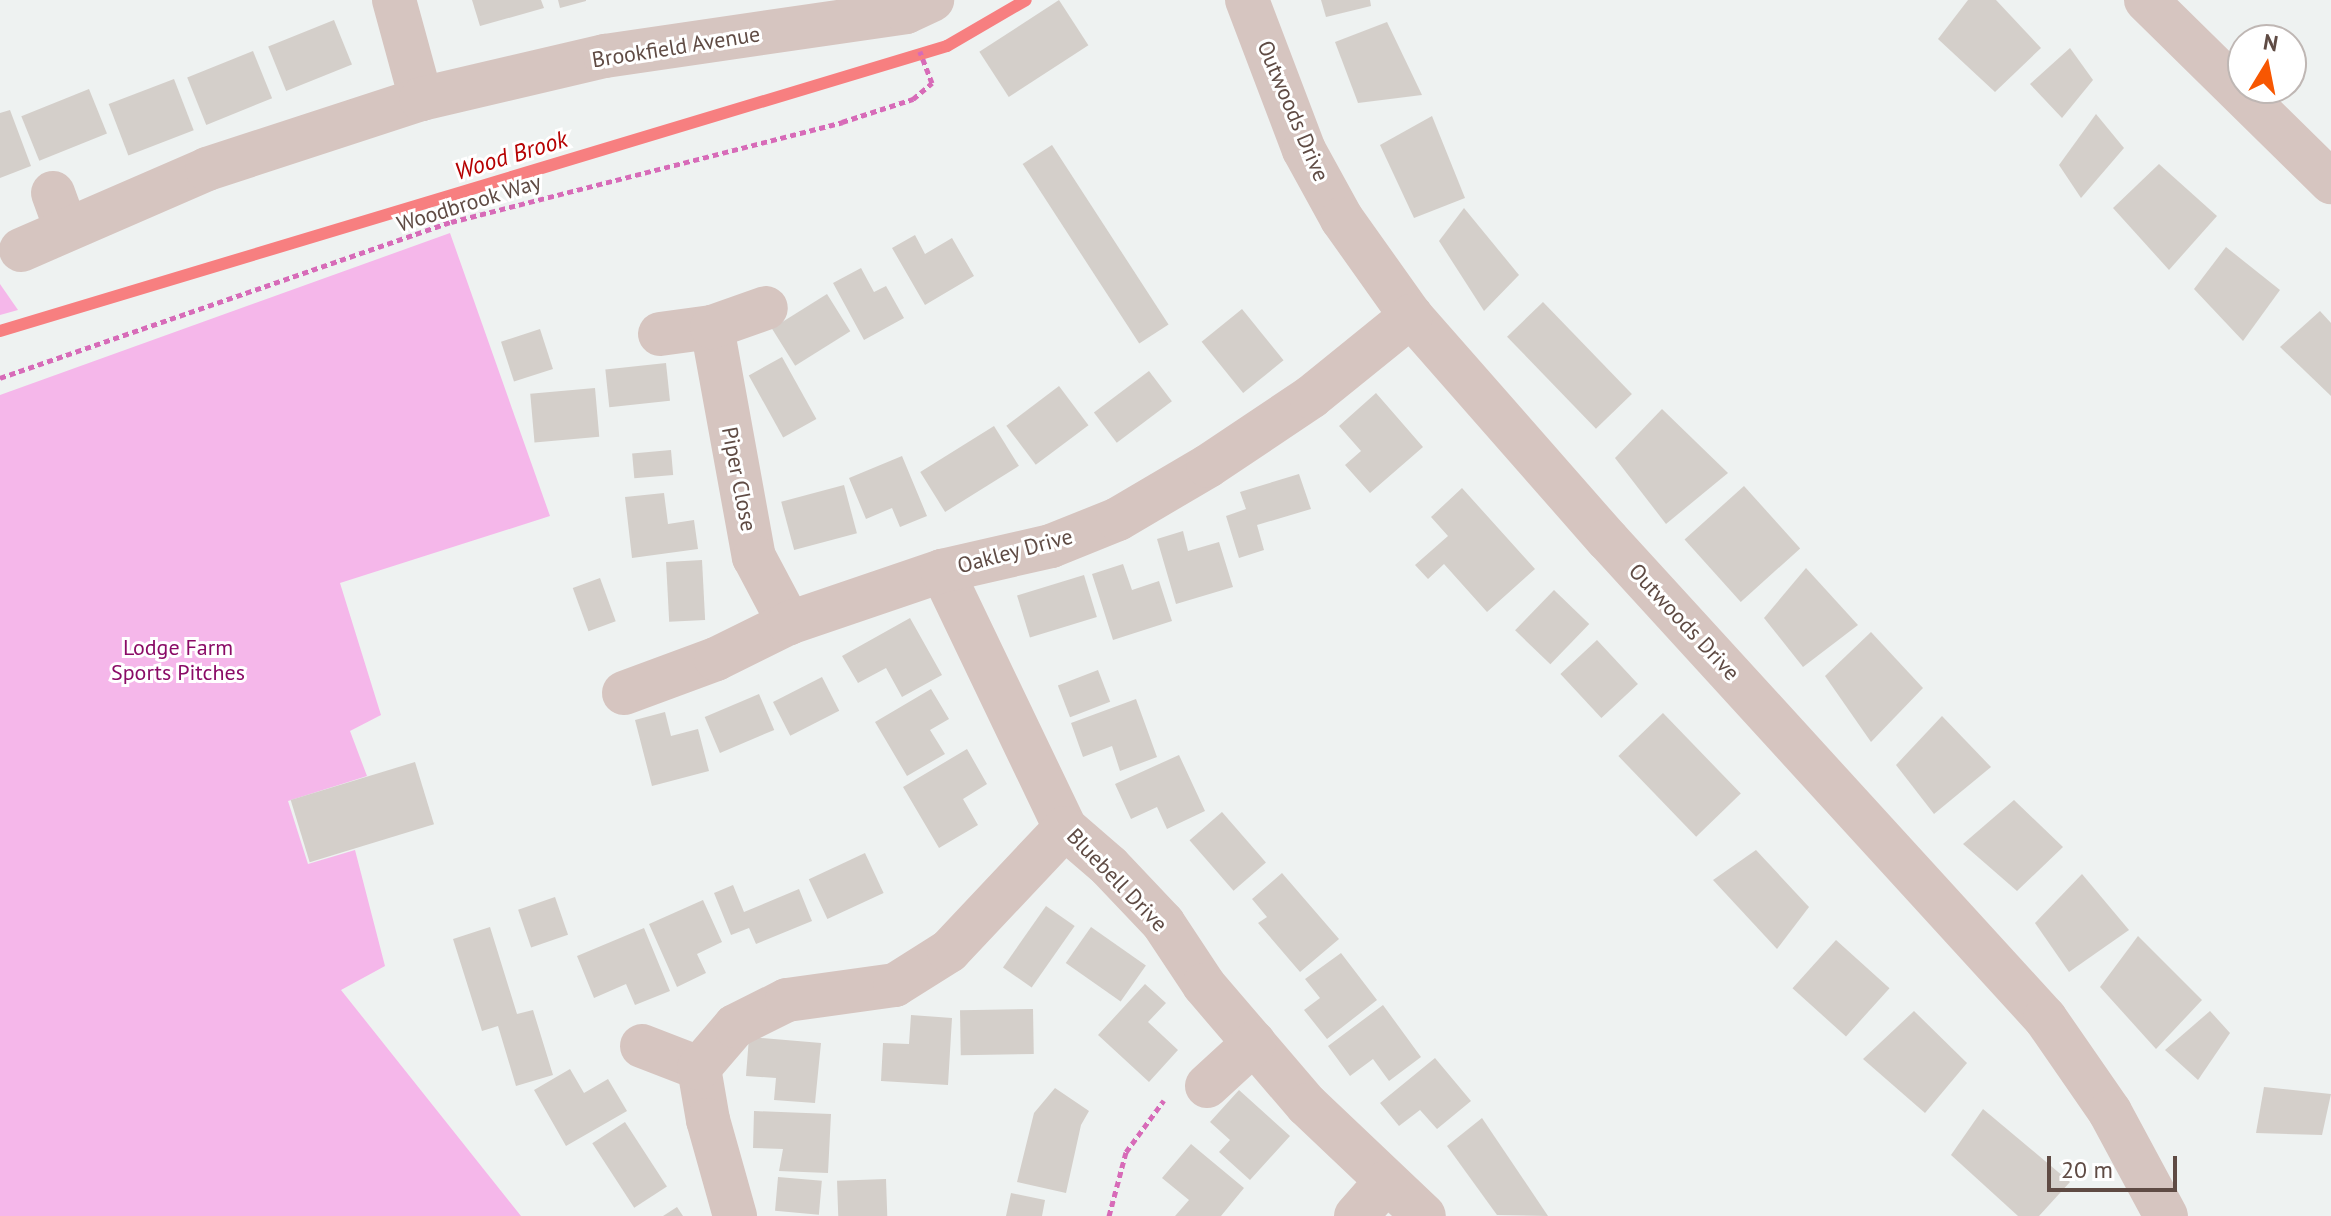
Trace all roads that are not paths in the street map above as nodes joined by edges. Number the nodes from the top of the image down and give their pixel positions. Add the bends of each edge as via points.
1 (394, 0) edge
2 (932, 0) edge
3 (1247, 0) edge
4 (2146, 0) edge
5 (421, 99) junction
6 (2331, 182) edge
7 (21, 250) dead end
8 (766, 308) dead end
9 (1411, 316) junction
10 (712, 327) junction
11 (660, 334) dead end
12 (942, 571) junction
13 (789, 623) junction
14 (624, 693) dead end
15 (1065, 828) junction
16 (1254, 1043) junction
17 (642, 1046) dead end
18 (699, 1068) junction
19 (1207, 1086) road end
20 (1385, 1183) junction
21 (735, 1216) edge
22 (1356, 1216) edge
23 (1424, 1216) edge
24 (2166, 1216) edge

1 - 5 street
2 - 5 street, Brookfield Avenue via 906,12 605,56
3 - 9 street, Outwoods Drive via 1304,150 1342,219
4 - 6 street
5 - 7 street, Brookfield Avenue via 207,169 60,210
8 - 10 street
9 - 12 street, Oakley Drive via 1311,397 1118,519 1051,546
9 - 24 street, Outwoods Drive via 2045,1018 2110,1112
10 - 11 street
10 - 13 street, Piper Close via 754,557
12 - 13 street, Oakley Drive
12 - 15 street, Bluebell Drive
13 - 14 street, Oakley Drive via 716,659
15 - 16 street, Bluebell Drive via 1163,923 1204,985
15 - 18 street via 949,951 895,985 787,1000 735,1026
16 - 19 street
16 - 20 street, Bluebell Drive
17 - 18 street
18 - 21 street
20 - 22 street
20 - 23 street, Bluebell Drive

